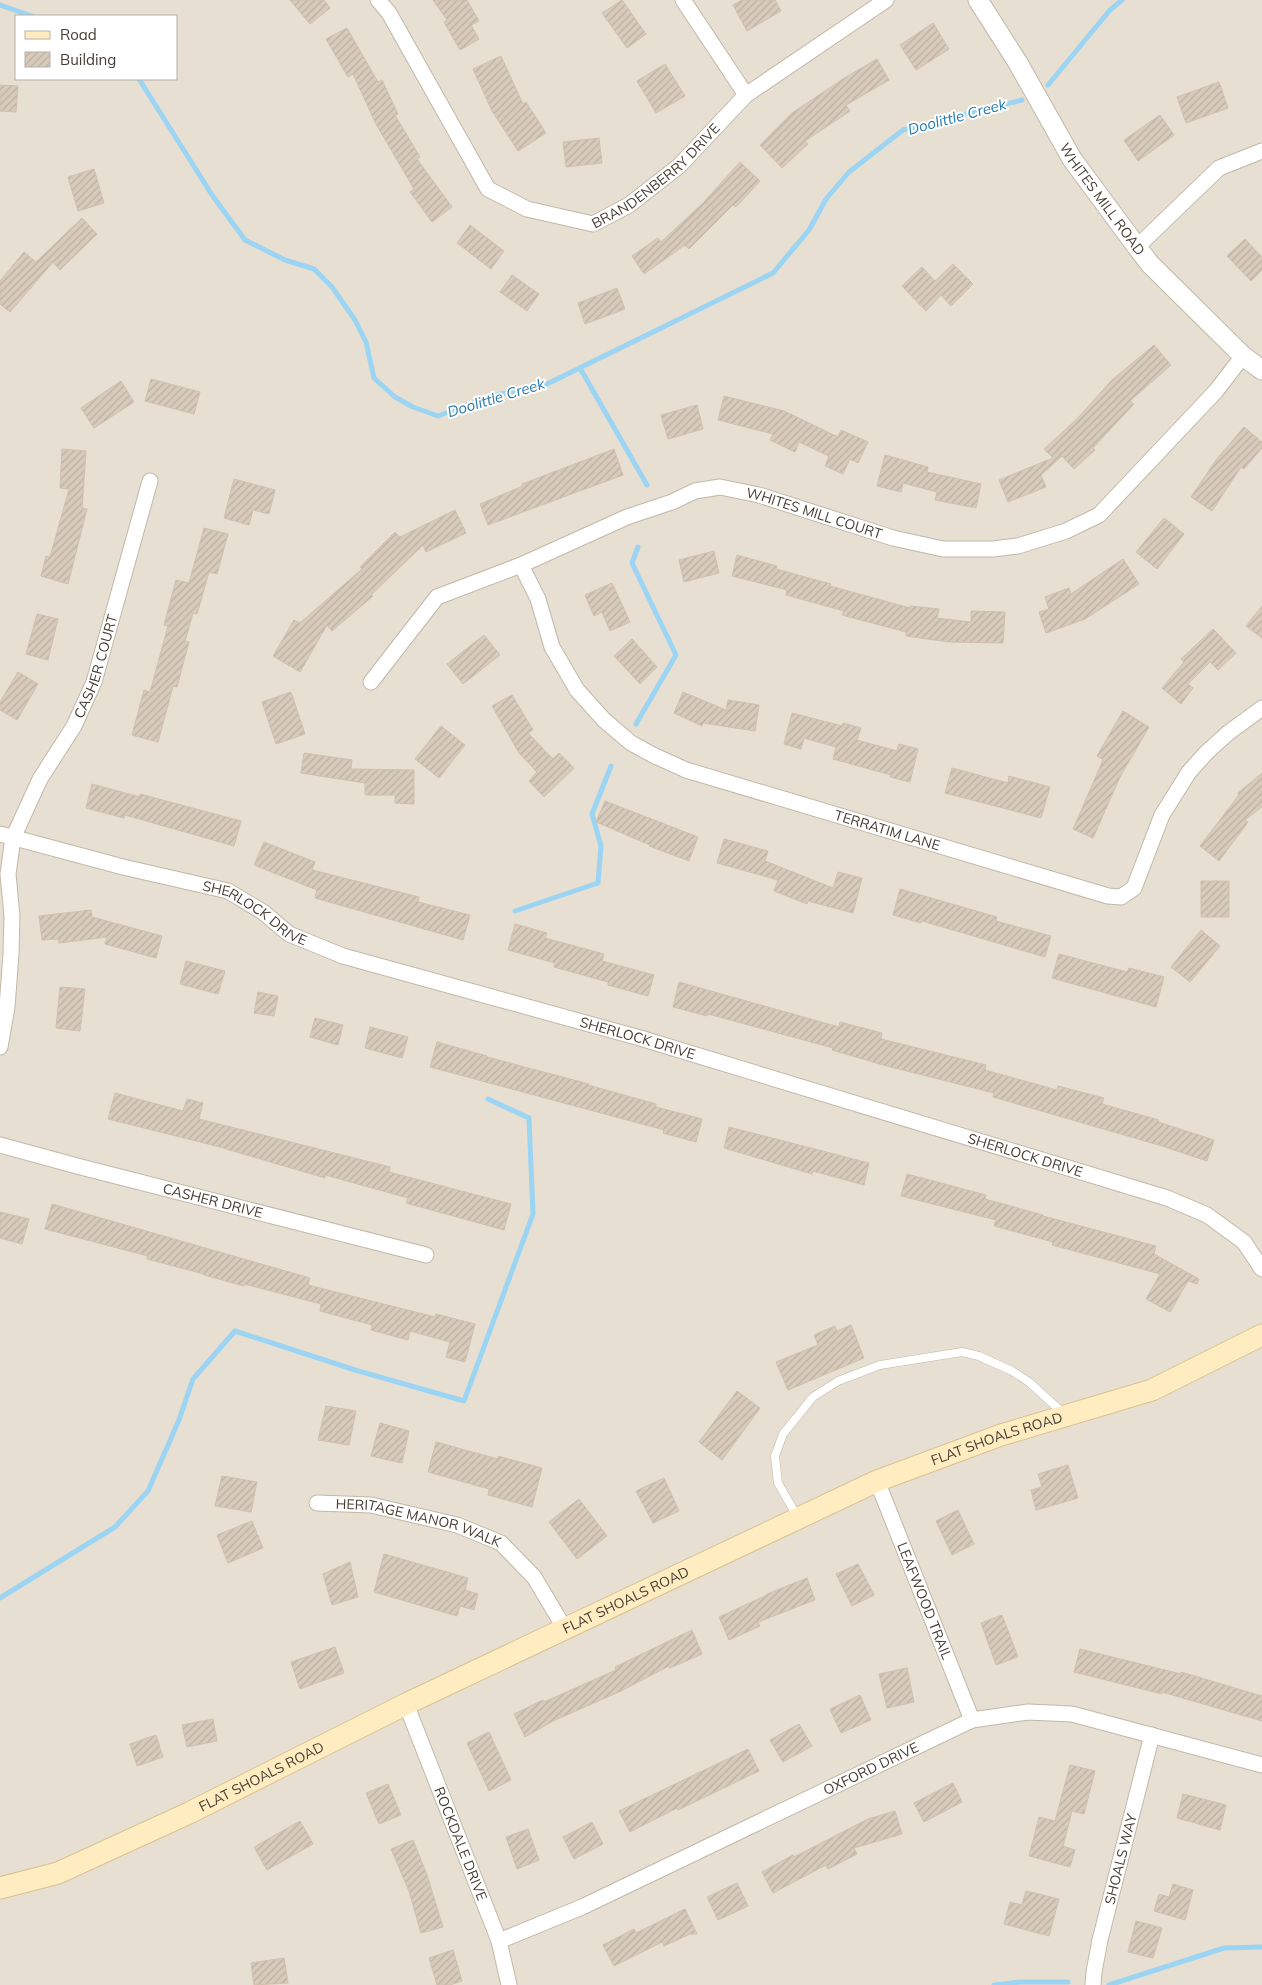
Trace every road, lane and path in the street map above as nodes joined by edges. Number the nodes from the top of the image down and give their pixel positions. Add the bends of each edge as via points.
1 (378, 0) edge
2 (683, 0) edge
3 (886, 0) edge
4 (978, 0) edge
5 (746, 95) junction
6 (1262, 151) edge
7 (1137, 247) junction
8 (1243, 356) junction
9 (1262, 370) edge
10 (150, 481) dead end
11 (521, 565) junction
12 (371, 682) dead end
13 (1262, 708) edge
14 (7, 836) edge
15 (0, 1047) edge
16 (0, 1145) edge
17 (426, 1255) dead end
18 (1262, 1269) edge
19 (1261, 1338) edge
20 (1066, 1416) junction
21 (876, 1481) junction
22 (317, 1502) dead end
23 (798, 1518) junction
24 (565, 1629) junction
25 (406, 1704) junction
26 (972, 1720) junction
27 (1152, 1736) junction
28 (1262, 1765) edge
29 (0, 1888) edge
30 (499, 1941) junction
31 (509, 1985) edge
32 (1093, 1985) edge

1 - 5 street, BRANDENBERRY DRIVE via 389,13 488,189 527,209 565,219 593,224 630,205 679,166
2 - 5 street
3 - 5 street, BRANDENBERRY DRIVE
4 - 7 street, WHITES MILL ROAD via 1072,159
6 - 7 street via 1218,168
7 - 8 street, WHITES MILL ROAD via 1150,264
8 - 9 street, WHITES MILL ROAD
8 - 11 street, WHITES MILL COURT via 1216,391 1099,515 1043,540 993,549 943,549 894,538 759,495 720,487 695,491 627,517
10 - 14 street, CASHER COURT via 94,682 74,726
11 - 12 street, WHITES MILL COURT via 437,597
11 - 13 street, TERRATIM LANE via 538,599 552,647 577,690 612,727 653,756 686,770 1108,896 1121,897 1134,888 1162,815 1189,772 1228,733
14 - 15 street via 11,954
14 - 18 street, SHERLOCK DRIVE via 228,891 263,912 289,934 343,956 668,1046 1166,1198 1207,1215 1244,1242
16 - 17 street, CASHER DRIVE
19 - 20 main road, FLAT SHOALS ROAD via 1152,1390
20 - 21 main road, FLAT SHOALS ROAD via 1001,1435
20 - 23 lane via 1029,1382 979,1356 962,1352 880,1365 838,1381 813,1397 783,1434 775,1456 775,1468 778,1482
21 - 23 main road, FLAT SHOALS ROAD
21 - 26 street, LEAFWOOD TRAIL
22 - 24 street, HERITAGE MANOR WALK via 371,1505 456,1525 501,1544 534,1577
23 - 24 main road, FLAT SHOALS ROAD
24 - 25 main road, FLAT SHOALS ROAD
25 - 29 main road, FLAT SHOALS ROAD via 163,1825 58,1872
25 - 30 street, ROCKDALE DRIVE
26 - 27 street, OXFORD DRIVE via 1028,1712 1072,1714
26 - 30 street, OXFORD DRIVE via 582,1907
27 - 28 street, OXFORD DRIVE
27 - 32 street, SHOALS WAY via 1100,1940
30 - 31 street, ROCKDALE DRIVE

